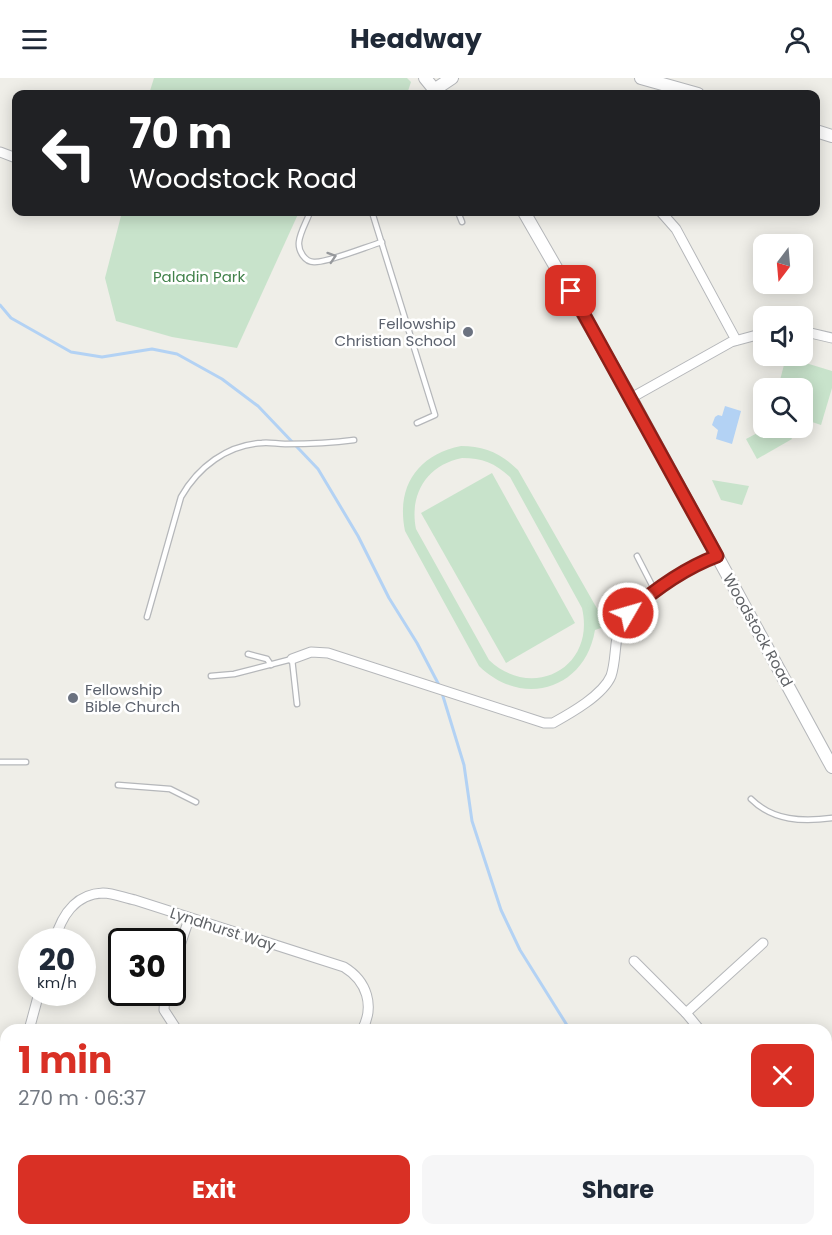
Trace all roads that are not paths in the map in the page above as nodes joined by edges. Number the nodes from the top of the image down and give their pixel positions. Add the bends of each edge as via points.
1 (452, 78) edge
2 (641, 78) edge
3 (437, 90) edge
4 (684, 90) edge
5 (309, 216) edge
6 (373, 216) edge
7 (460, 216) edge
8 (526, 216) edge
9 (665, 216) edge
10 (462, 222) dead end
11 (382, 242) junction
12 (813, 334) edge
13 (753, 336) edge
14 (832, 338) edge
15 (736, 340) junction
16 (631, 398) junction
17 (417, 423) dead end
18 (354, 440) dead end
19 (637, 556) dead end
20 (717, 556) junction
21 (655, 591) junction
22 (147, 617) dead end
23 (248, 654) dead end
24 (292, 659) junction
25 (272, 665) junction
26 (211, 676) dead end
27 (297, 704) dead end
28 (0, 762) edge
29 (26, 762) dead end
30 (832, 767) edge
31 (118, 785) dead end
32 (751, 799) dead end
33 (195, 802) dead end
34 (832, 818) edge
35 (189, 919) junction
36 (59, 928) edge
37 (186, 928) edge
38 (763, 943) dead end
39 (634, 961) dead end
40 (35, 1006) edge
41 (164, 1006) edge
42 (686, 1013) junction
43 (31, 1024) edge
44 (173, 1024) edge
45 (365, 1024) edge
46 (695, 1024) edge

1 - 3 street
2 - 4 street
5 -> 11 lane via 299,249 309,261
6 - 11 lane
7 - 10 lane
8 - 16 street, Woodstock Road
9 - 15 street via 676,229
11 - 17 lane via 435,415
12 - 14 street
13 - 15 street
15 - 16 street
16 - 20 street, Woodstock Road
18 - 22 lane via 262,442 238,447 207,464 191,479 182,497
19 - 21 lane
20 - 21 street
20 - 30 street, Woodstock Road
21 - 24 street via 623,618 606,686 553,723 328,653 311,652
23 - 25 lane via 267,659
24 - 25 lane
24 - 27 lane
25 - 26 lane
28 - 29 lane
31 - 33 lane via 170,789
32 - 34 lane via 768,813 779,816 800,820
35 - 36 street, Lyndhurst Way via 103,893 79,899
35 - 37 street
35 - 45 street, Lyndhurst Way via 351,972 368,998
38 - 42 street
39 - 42 street
40 - 43 street
41 - 44 street
42 - 46 street

